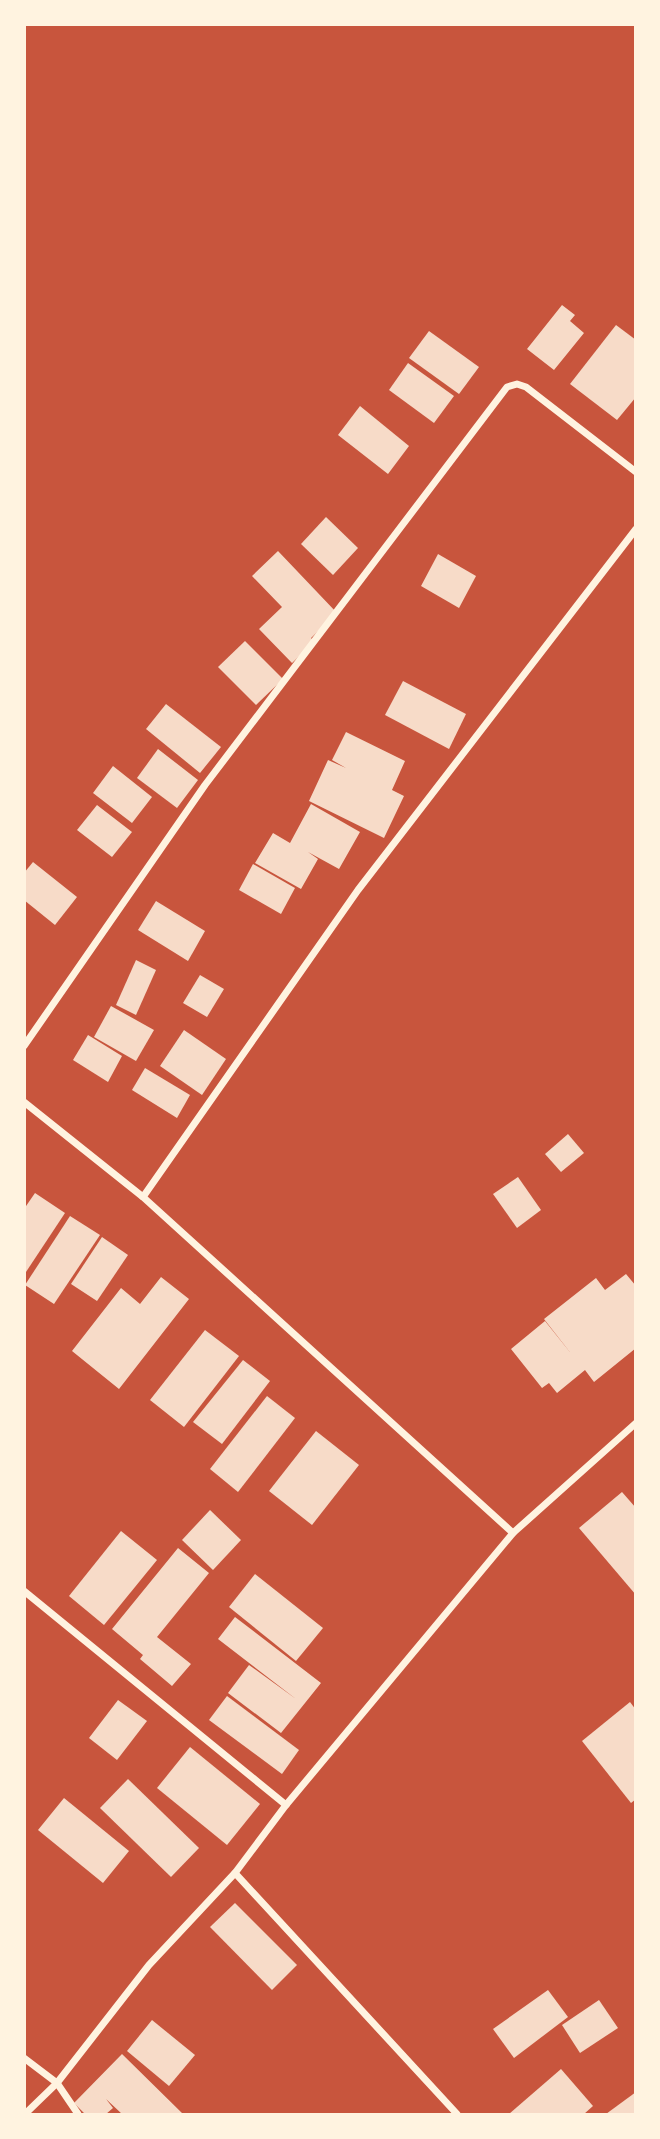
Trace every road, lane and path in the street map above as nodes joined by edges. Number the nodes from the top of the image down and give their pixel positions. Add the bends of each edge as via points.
1 (635, 472) edge
2 (635, 529) edge
3 (24, 1046) edge
4 (24, 1102) edge
5 (143, 1197) junction
6 (635, 1423) edge
7 (513, 1533) junction
8 (24, 1591) edge
9 (286, 1805) junction
10 (235, 1873) junction
11 (24, 2058) edge
12 (57, 2083) junction
13 (25, 2115) edge
14 (78, 2115) edge
15 (457, 2115) edge

1 - 3 street via 526,387 507,387 205,785
2 - 5 street via 358,890
4 - 5 street
5 - 7 street
6 - 7 street
7 - 9 street
8 - 9 street
9 - 10 street
10 - 12 street via 149,1965
10 - 15 street
11 - 12 street
12 - 13 street
12 - 14 street

